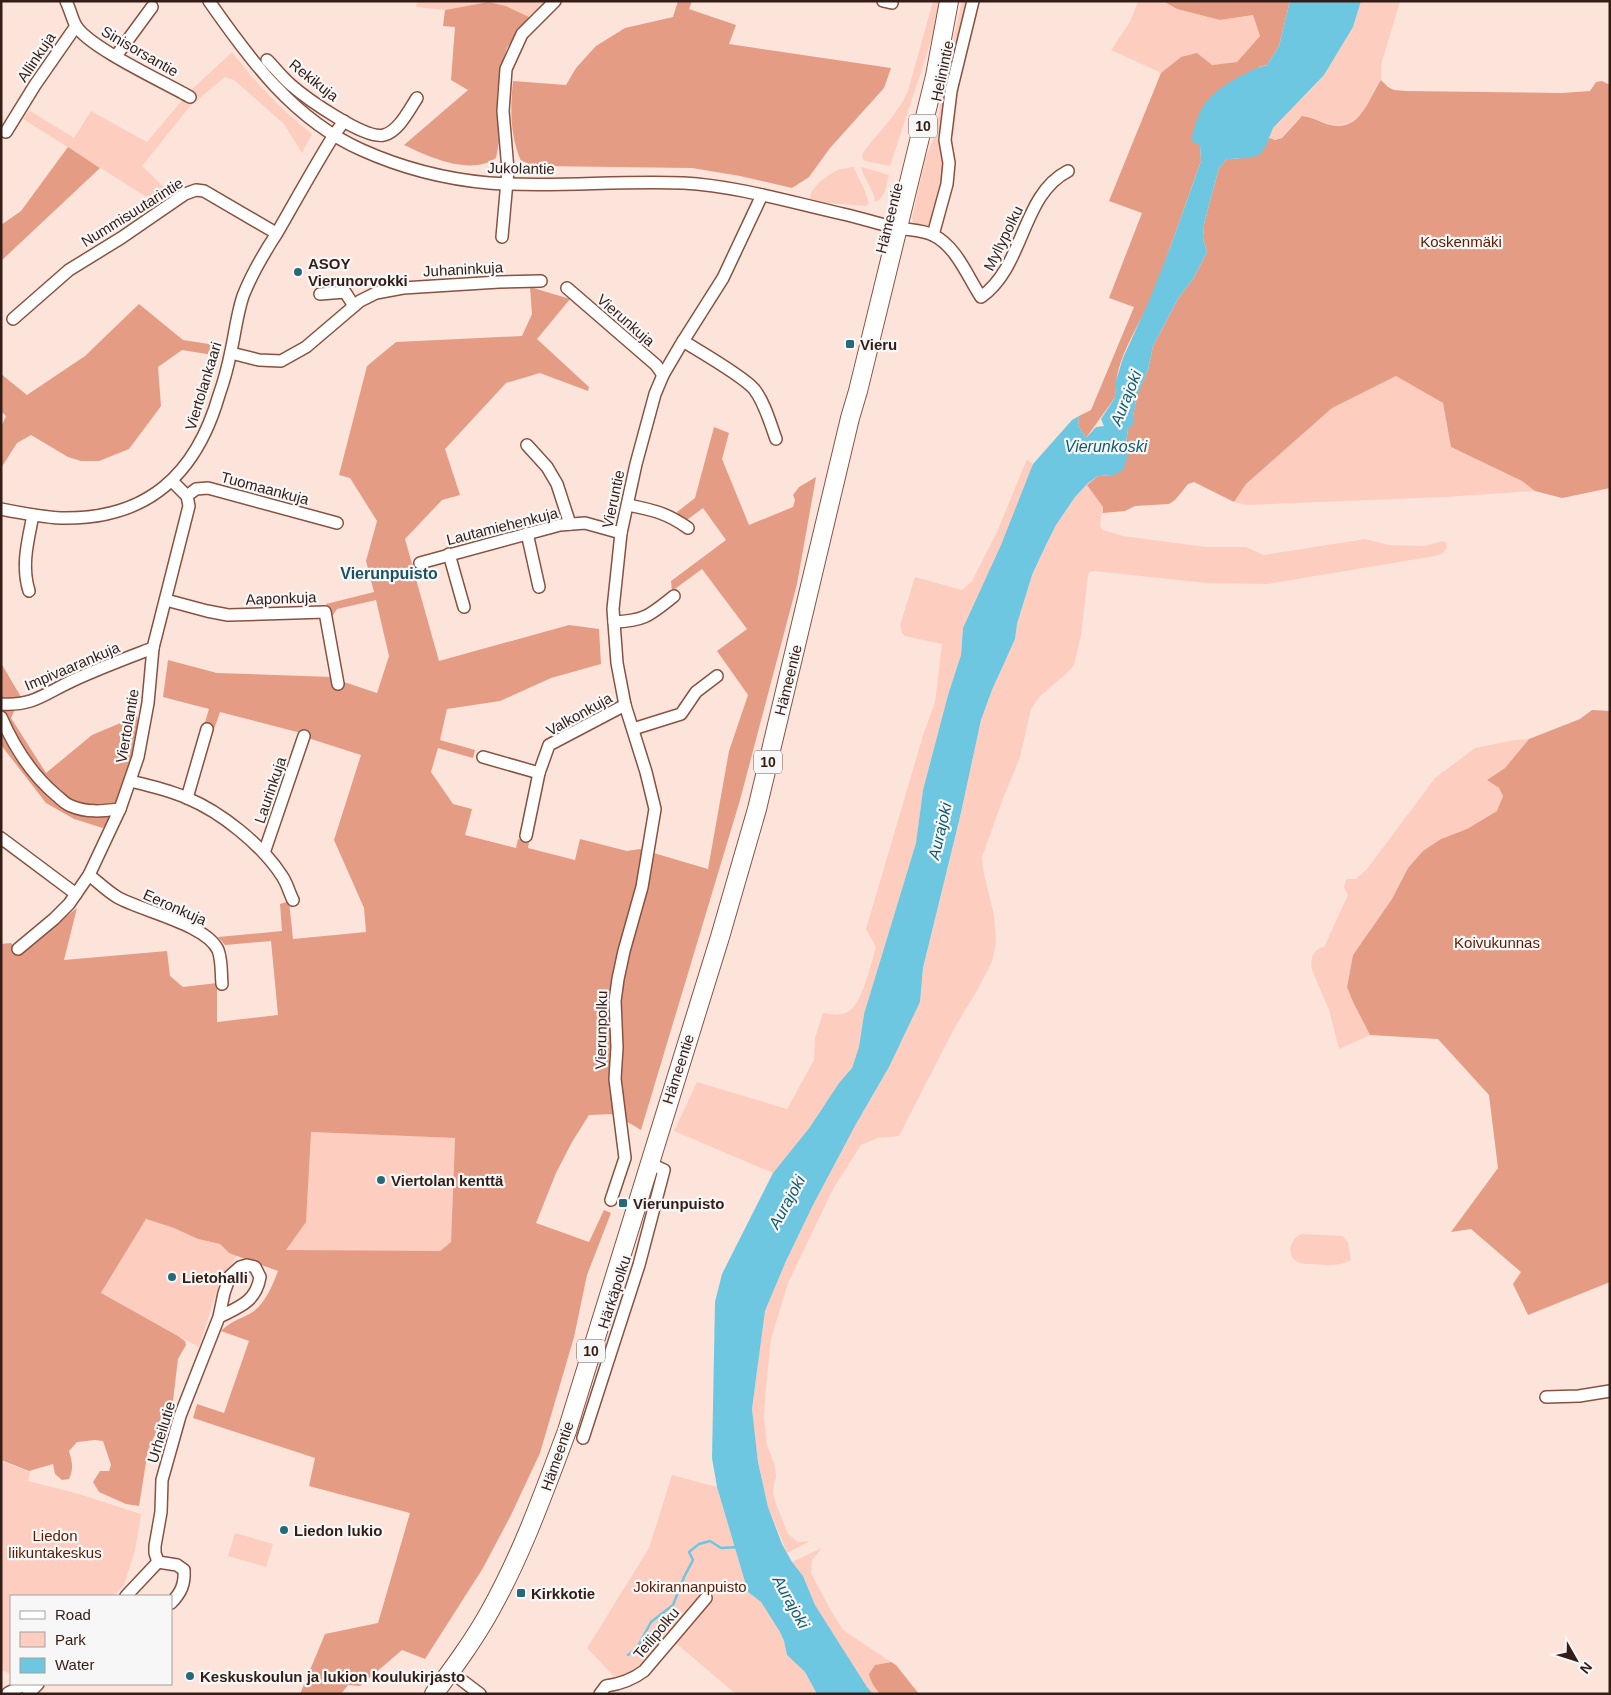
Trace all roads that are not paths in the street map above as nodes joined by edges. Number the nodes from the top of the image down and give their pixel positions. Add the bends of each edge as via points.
1 (66, 1) edge
2 (209, 1) edge
3 (555, 1) edge
4 (949, 1) edge
5 (973, 1) edge
6 (152, 7) dead end
7 (76, 26) junction
8 (116, 56) junction
9 (266, 60) dead end
10 (190, 97) dead end
11 (417, 98) dead end
12 (344, 121) junction
13 (6, 132) dead end
14 (334, 135) junction
15 (1068, 171) dead end
16 (508, 184) junction
17 (762, 195) junction
18 (892, 226) junction
19 (276, 233) junction
20 (933, 235) junction
21 (502, 237) dead end
22 (541, 281) dead end
23 (567, 288) dead end
24 (320, 294) dead end
25 (354, 306) junction
26 (13, 319) dead end
27 (683, 341) junction
28 (231, 353) junction
29 (663, 375) junction
30 (776, 439) dead end
31 (527, 445) dead end
32 (172, 481) junction
33 (187, 496) junction
34 (628, 505) junction
35 (1, 509) edge
36 (33, 515) junction
37 (337, 523) dead end
38 (570, 524) junction
39 (688, 528) dead end
40 (527, 533) junction
41 (621, 533) junction
42 (450, 554) junction
43 (420, 563) dead end
44 (539, 587) dead end
45 (29, 591) dead end
46 (674, 596) dead end
47 (166, 600) junction
48 (464, 607) dead end
49 (614, 622) junction
50 (154, 648) junction
51 (718, 676) dead end
52 (338, 684) dead end
53 (1, 704) edge
54 (625, 706) junction
55 (1, 717) edge
56 (206, 729) dead end
57 (633, 729) junction
58 (304, 736) dead end
59 (483, 757) dead end
60 (539, 773) junction
61 (131, 781) junction
62 (187, 798) junction
63 (120, 809) junction
64 (650, 832) joint
65 (526, 836) dead end
66 (1, 838) edge
67 (264, 853) junction
68 (90, 875) junction
69 (76, 894) junction
70 (293, 900) dead end
71 (18, 949) dead end
72 (222, 984) dead end
73 (648, 1163) junction
74 (611, 1200) dead end
75 (219, 1317) junction
76 (1610, 1391) edge
77 (1546, 1398) dead end
78 (583, 1438) dead end
79 (158, 1562) junction
80 (127, 1595) edge
81 (706, 1598) dead end
82 (172, 1602) edge
83 (451, 1672) junction
84 (23, 1685) edge
85 (37, 1685) edge
86 (6, 1691) edge
87 (28, 1694) edge
88 (434, 1694) edge
89 (480, 1694) edge
90 (600, 1694) edge

1 - 7 street, Sinisorsantie
2 - 14 street, Jukolantie via 249,58 277,89
3 - 16 street via 522,34 506,69 503,112
4 - 18 highway, Hämeentie / 10 via 935,76
5 - 20 street, Helinintie via 951,91 945,133 949,163
6 - 8 street
7 - 8 street, Sinisorsantie via 85,36
7 - 13 street, Allinkuja
8 - 10 street, Sinisorsantie
9 - 12 street, Rekikuja via 313,102
11 - 12 street, Rekikuja via 403,120 384,135 368,134
12 - 14 street, Rekikuja
14 - 16 street, Jukolantie via 360,149 423,172 461,180
14 - 19 street, Viertolankaari
15 - 20 street, Myllypolku via 1051,182 1041,194 1003,275 992,290 981,297 957,257
16 - 17 street, Jukolantie via 684,183
16 - 21 street
17 - 18 street, Jukolantie
17 - 27 street, Vieruntie via 723,278
18 - 20 street, Myllypolku
18 - 73 highway, Hämeentie / 10 via 858,391 756,809 720,937
19 - 26 street, Nummisuutarintie via 215,196 196,190 69,270
19 - 28 street, Viertolankaari via 243,297
22 - 25 street, Juhaninkuja via 403,288 376,293
23 - 29 street, Vierunkuja
24 - 25 street via 345,292
25 - 28 street, Juhaninkuja via 306,347 281,361
27 - 29 street, Vieruntie
27 - 30 street via 754,389
28 - 32 street, Viertolankaari via 202,443
29 - 34 street, Vieruntie via 651,404
31 - 38 street via 557,484
32 - 33 street
32 - 36 street, Viertolankaari via 149,499 121,510 91,517
33 - 37 street, Tuomaankuja via 196,489 208,488
33 - 47 street, Viertolantie via 189,506
34 - 39 street via 658,511
34 - 41 street, Vieruntie
35 - 36 street, Viertolankaari
36 - 45 street via 25,562
38 - 40 street, Lautamiehenkuja
38 - 41 street, Lautamiehenkuja via 586,523
40 - 42 street, Lautamiehenkuja
40 - 44 street
41 - 49 street, Vieruntie
42 - 43 street, Lautamiehenkuja
42 - 48 street
46 - 49 street via 636,621
47 - 50 street, Viertolantie
47 - 52 street, Aaponkuja via 228,615 325,612
49 - 54 street, Vieruntie
50 - 53 street, Impivaarankuja via 72,680 29,702
50 - 61 street, Viertolantie via 144,729
51 - 57 street via 696,692 681,714
54 - 57 street, Vieruntie
54 - 60 street, Valkonkuja via 549,745
55 - 63 street via 28,766 69,806 92,812
56 - 62 street
57 - 64 street, Vieruntie via 654,809
58 - 67 street, Laurinkuja
59 - 60 street
60 - 65 street, Valkonkuja
61 - 62 street
61 - 63 street, Viertolantie
62 - 67 street via 207,807
63 - 68 street, Viertolantie
64 - 74 street, Vierunpolku via 642,887 624,951 615,1001 615,1079 625,1158
66 - 69 street
67 - 70 street via 283,877
68 - 69 street, Viertolantie
68 - 72 street, Eeronkuja via 116,896 183,924 214,944 218,951
69 - 71 street, Viertolantie via 54,919
73 - 78 street, Härkäpolku via 664,1170 639,1265
73 - 83 highway, Hämeentie / 10 via 542,1500 490,1611
75 - 75 street, Urheilutie via 251,1298 260,1277 255,1267 240,1267 230,1276
75 - 79 street, Urheilutie via 180,1416 162,1480 155,1546
76 - 77 street
79 - 80 street
79 - 82 street via 177,1565 184,1570 185,1581
81 - 90 street, Teilipolku via 644,1670 621,1684 606,1686
83 - 88 highway, Hämeentie / 10
83 - 89 street
84 - 86 street
85 - 87 street

